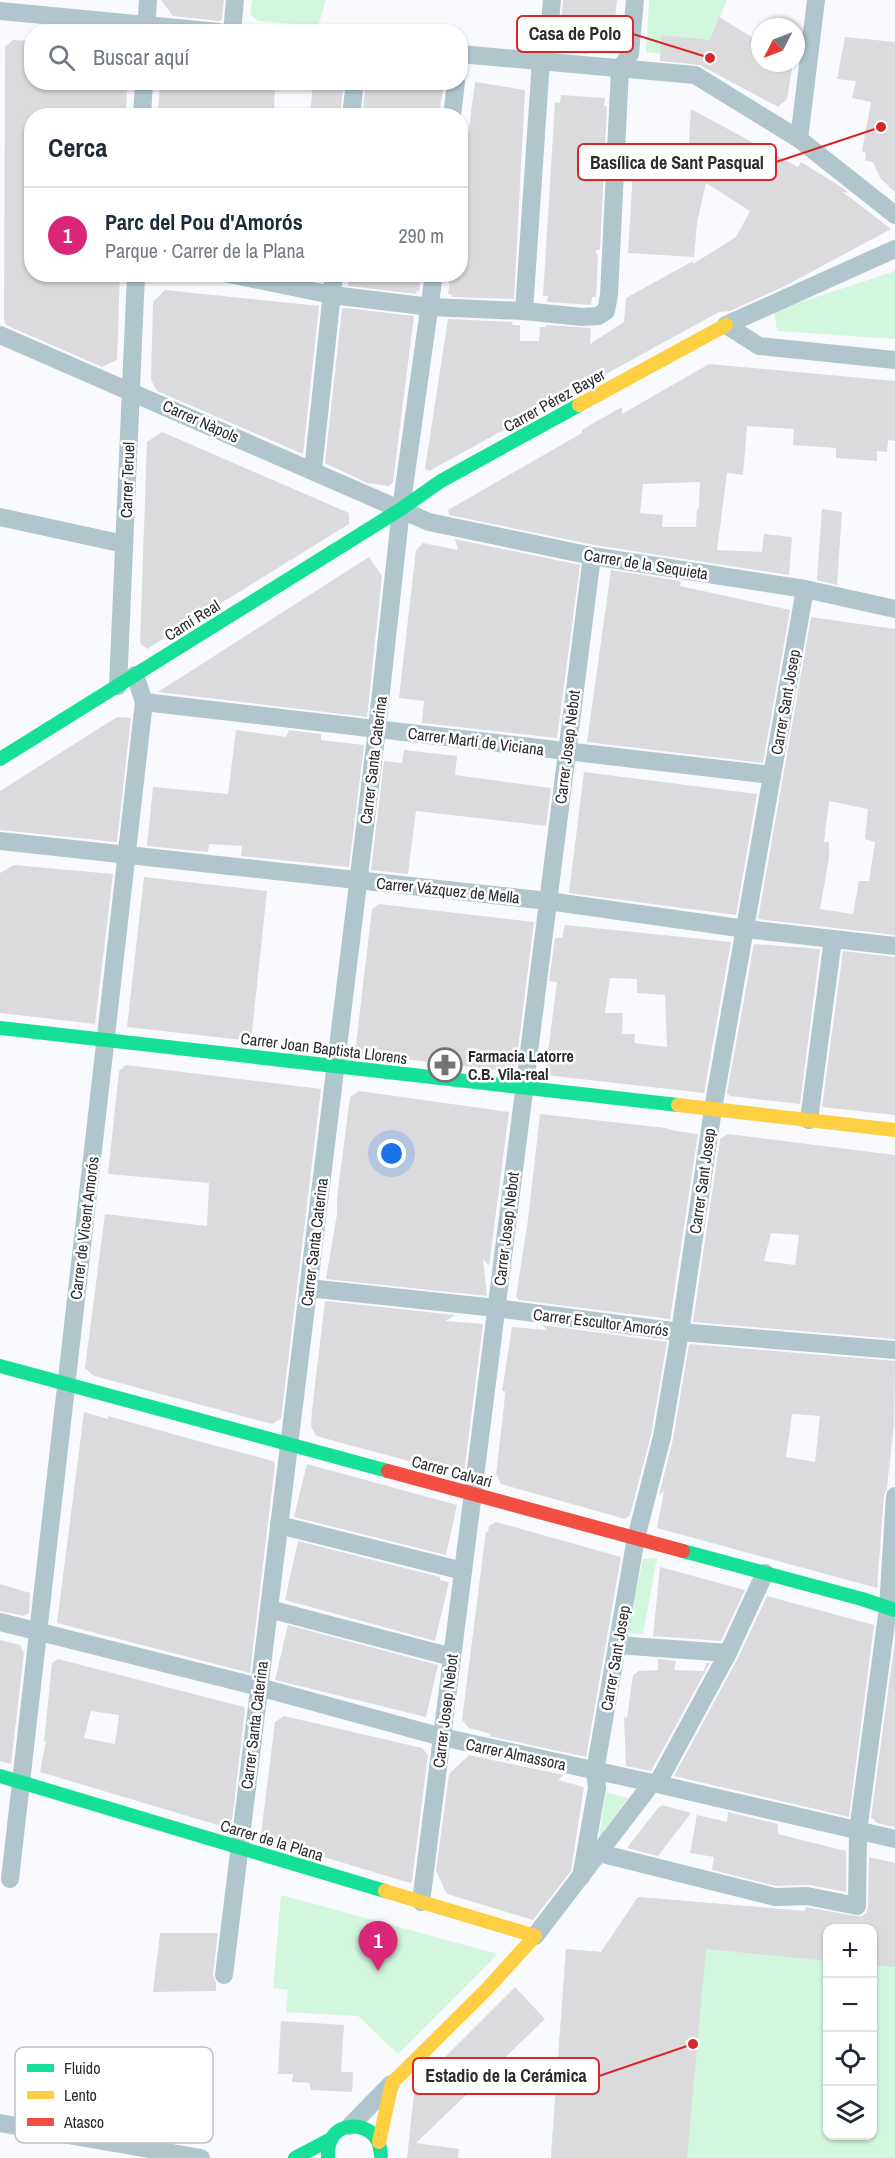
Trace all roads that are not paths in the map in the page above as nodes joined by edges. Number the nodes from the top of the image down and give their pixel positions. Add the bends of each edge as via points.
1 (148, 0) edge
2 (235, 0) edge
3 (552, 0) edge
4 (636, 0) edge
5 (816, 0) edge
6 (0, 11) edge
7 (112, 24) edge
8 (146, 24) edge
9 (233, 24) edge
10 (468, 55) edge
11 (541, 61) junction
12 (620, 69) junction
13 (144, 90) edge
14 (354, 90) edge
15 (455, 90) edge
16 (142, 108) edge
17 (352, 108) edge
18 (453, 108) edge
19 (799, 139) junction
20 (895, 215) edge
21 (895, 249) edge
22 (136, 282) edge
23 (269, 282) edge
24 (333, 282) edge
25 (433, 282) edge
26 (332, 295) junction
27 (430, 307) junction
28 (524, 311) junction
29 (726, 326) junction
30 (0, 334) edge
31 (895, 360) edge
32 (131, 390) junction
33 (313, 470) junction
34 (401, 509) junction
35 (0, 516) edge
36 (124, 544) junction
37 (592, 556) junction
38 (805, 589) junction
39 (895, 609) edge
40 (135, 675) junction
41 (118, 686) junction
42 (144, 702) junction
43 (377, 729) junction
44 (567, 751) junction
45 (0, 759) edge
46 (772, 775) junction
47 (0, 841) edge
48 (127, 855) junction
49 (358, 880) junction
50 (548, 901) junction
51 (746, 929) junction
52 (833, 939) junction
53 (895, 946) edge
54 (0, 1028) edge
55 (106, 1040) junction
56 (336, 1066) junction
57 (524, 1088) junction
58 (713, 1109) junction
59 (809, 1120) junction
60 (895, 1130) edge
61 (308, 1288) junction
62 (496, 1308) junction
63 (680, 1332) junction
64 (895, 1350) edge
65 (0, 1366) edge
66 (65, 1384) junction
67 (288, 1444) junction
68 (472, 1494) junction
69 (895, 1506) edge
70 (279, 1525) junction
71 (636, 1538) junction
72 (463, 1571) junction
73 (765, 1573) junction
74 (269, 1609) junction
75 (892, 1609) edge
76 (0, 1622) edge
77 (38, 1632) junction
78 (617, 1645) junction
79 (728, 1653) junction
80 (452, 1657) junction
81 (259, 1687) junction
82 (442, 1737) junction
83 (595, 1771) junction
84 (0, 1776) edge
85 (20, 1782) junction
86 (654, 1784) junction
87 (858, 1831) junction
88 (895, 1839) edge
89 (239, 1847) junction
90 (599, 1853) junction
91 (581, 1877) junction
92 (9, 1879) dead end
93 (421, 1902) junction
94 (535, 1936) junction
95 (224, 1975) dead end
96 (393, 2083) junction
97 (0, 2123) edge
98 (15, 2126) edge
99 (350, 2126) junction
100 (331, 2139) junction
101 (379, 2142) junction
102 (115, 2143) edge
103 (201, 2158) edge
104 (295, 2158) edge
105 (328, 2158) edge
106 (381, 2158) edge

1 - 8 street
2 - 9 street
3 - 11 street via 548,44
4 - 12 street via 630,54
5 - 19 street
6 - 7 street
10 - 11 street
11 - 12 street
11 - 28 street
12 - 19 street via 695,75
12 - 28 street via 606,311 582,317
13 - 16 street
14 - 17 street
15 - 18 street
19 - 20 street
21 - 29 street
22 - 32 street, Carrer Teruel
23 - 26 street
24 - 26 street
25 - 27 street, Carrer Santa Caterina
26 - 27 street
26 - 33 street
27 - 28 street
27 - 34 street, Carrer Santa Caterina
29 - 31 street via 759,346
29 - 34 street, Carrer Pérez Bayer via 441,481
30 - 32 street, Carrer Nàpols
32 - 33 street, Carrer Nàpols
32 - 36 street, Carrer Teruel
33 - 34 street, Carrer Nàpols
34 - 37 street, Carrer de la Sequieta via 429,522
34 - 40 street, Camí Real
34 - 43 street, Carrer Santa Caterina
35 - 36 street
36 - 41 street, Carrer Teruel
37 - 38 street, Carrer de la Sequieta
37 - 44 street, Carrer Josep Nebot
38 - 39 street, Carrer de la Sequieta
38 - 46 street, Carrer Sant Josep
40 - 41 street, Camí Real
40 - 42 street, Carrer de Vicent Amorós
41 - 45 street, Camí Real
42 - 43 street, Carrer Martí de Viciana
42 - 48 street, Carrer de Vicent Amorós
43 - 44 street, Carrer Martí de Viciana
43 - 49 street, Carrer Santa Caterina
44 - 46 street, Carrer Martí de Viciana
44 - 50 street, Carrer Josep Nebot
46 - 51 street, Carrer Sant Josep
47 - 48 street, Carrer Vázquez de Mella
48 - 49 street, Carrer Vázquez de Mella
48 - 55 street, Carrer de Vicent Amorós
49 - 50 street, Carrer Vázquez de Mella
49 - 56 street, Carrer Santa Caterina
50 - 51 street, Carrer Vázquez de Mella
50 - 57 street, Carrer Josep Nebot
51 - 52 street, Carrer Vázquez de Mella
51 - 58 street, Carrer Sant Josep
52 - 53 street, Carrer Vázquez de Mella
52 - 59 street
54 - 55 street, Carrer Joan Baptista Llorens
55 - 56 street, Carrer Joan Baptista Llorens
55 - 66 street, Carrer de Vicent Amorós
56 - 57 street, Carrer Joan Baptista Llorens
56 - 61 street, Carrer Santa Caterina
57 - 58 street, Carrer Joan Baptista Llorens
57 - 62 street, Carrer Josep Nebot
58 - 59 street, Carrer Joan Baptista Llorens
58 - 63 street, Carrer Sant Josep
59 - 60 street, Carrer Joan Baptista Llorens
61 - 62 street, Carrer Escultor Amorós
61 - 67 street, Carrer Santa Caterina
62 - 63 street, Carrer Escultor Amorós
62 - 68 street, Carrer Josep Nebot
63 - 64 street, Carrer Escultor Amorós
63 - 71 street, Carrer Sant Josep via 662,1437
65 - 66 street, Carrer Calvari
66 - 67 street, Carrer Calvari
66 - 77 street, Carrer de Vicent Amorós
67 - 68 street, Carrer Calvari
67 - 70 street, Carrer Santa Caterina
68 - 71 street, Carrer Calvari
68 - 72 street, Carrer Josep Nebot
69 - 75 street
70 - 72 street
70 - 74 street, Carrer Santa Caterina
71 - 73 street, Carrer Calvari
71 - 78 street, Carrer Sant Josep
72 - 80 street, Carrer Josep Nebot
73 - 75 street, Carrer Calvari
73 - 79 street
74 - 80 street
74 - 81 street, Carrer Santa Caterina
75 - 87 street
76 - 77 street, Carrer Almassora
77 - 81 street, Carrer Almassora
77 - 85 street, Carrer de Vicent Amorós
78 - 79 street
78 - 83 street, Carrer Sant Josep
79 - 86 street
80 - 82 street, Carrer Josep Nebot
81 - 82 street, Carrer Almassora
81 - 89 street, Carrer Santa Caterina
82 - 83 street, Carrer Almassora
82 - 93 street, Carrer Josep Nebot
83 - 86 street, Carrer Almassora
83 - 91 street, Carrer Sant Josep via 597,1788
84 - 85 street, Carrer de la Plana
85 - 89 street, Carrer de la Plana
85 - 92 street, Carrer de Vicent Amorós
86 - 87 street, Carrer Almassora
86 - 90 street
87 - 88 street, Carrer Almassora
87 - 90 street via 857,1906 807,1896 775,1897
89 - 93 street, Carrer de la Plana
89 - 95 street, Carrer Santa Caterina
90 - 91 street
91 - 94 street
93 - 94 street, Carrer de la Plana
94 - 96 street
96 - 99 street
96 - 101 street
97 - 98 street
99 - 100 street
99 - 101 street via 368,2129
100 - 104 street
100 - 105 street
101 - 106 street
102 - 103 street

